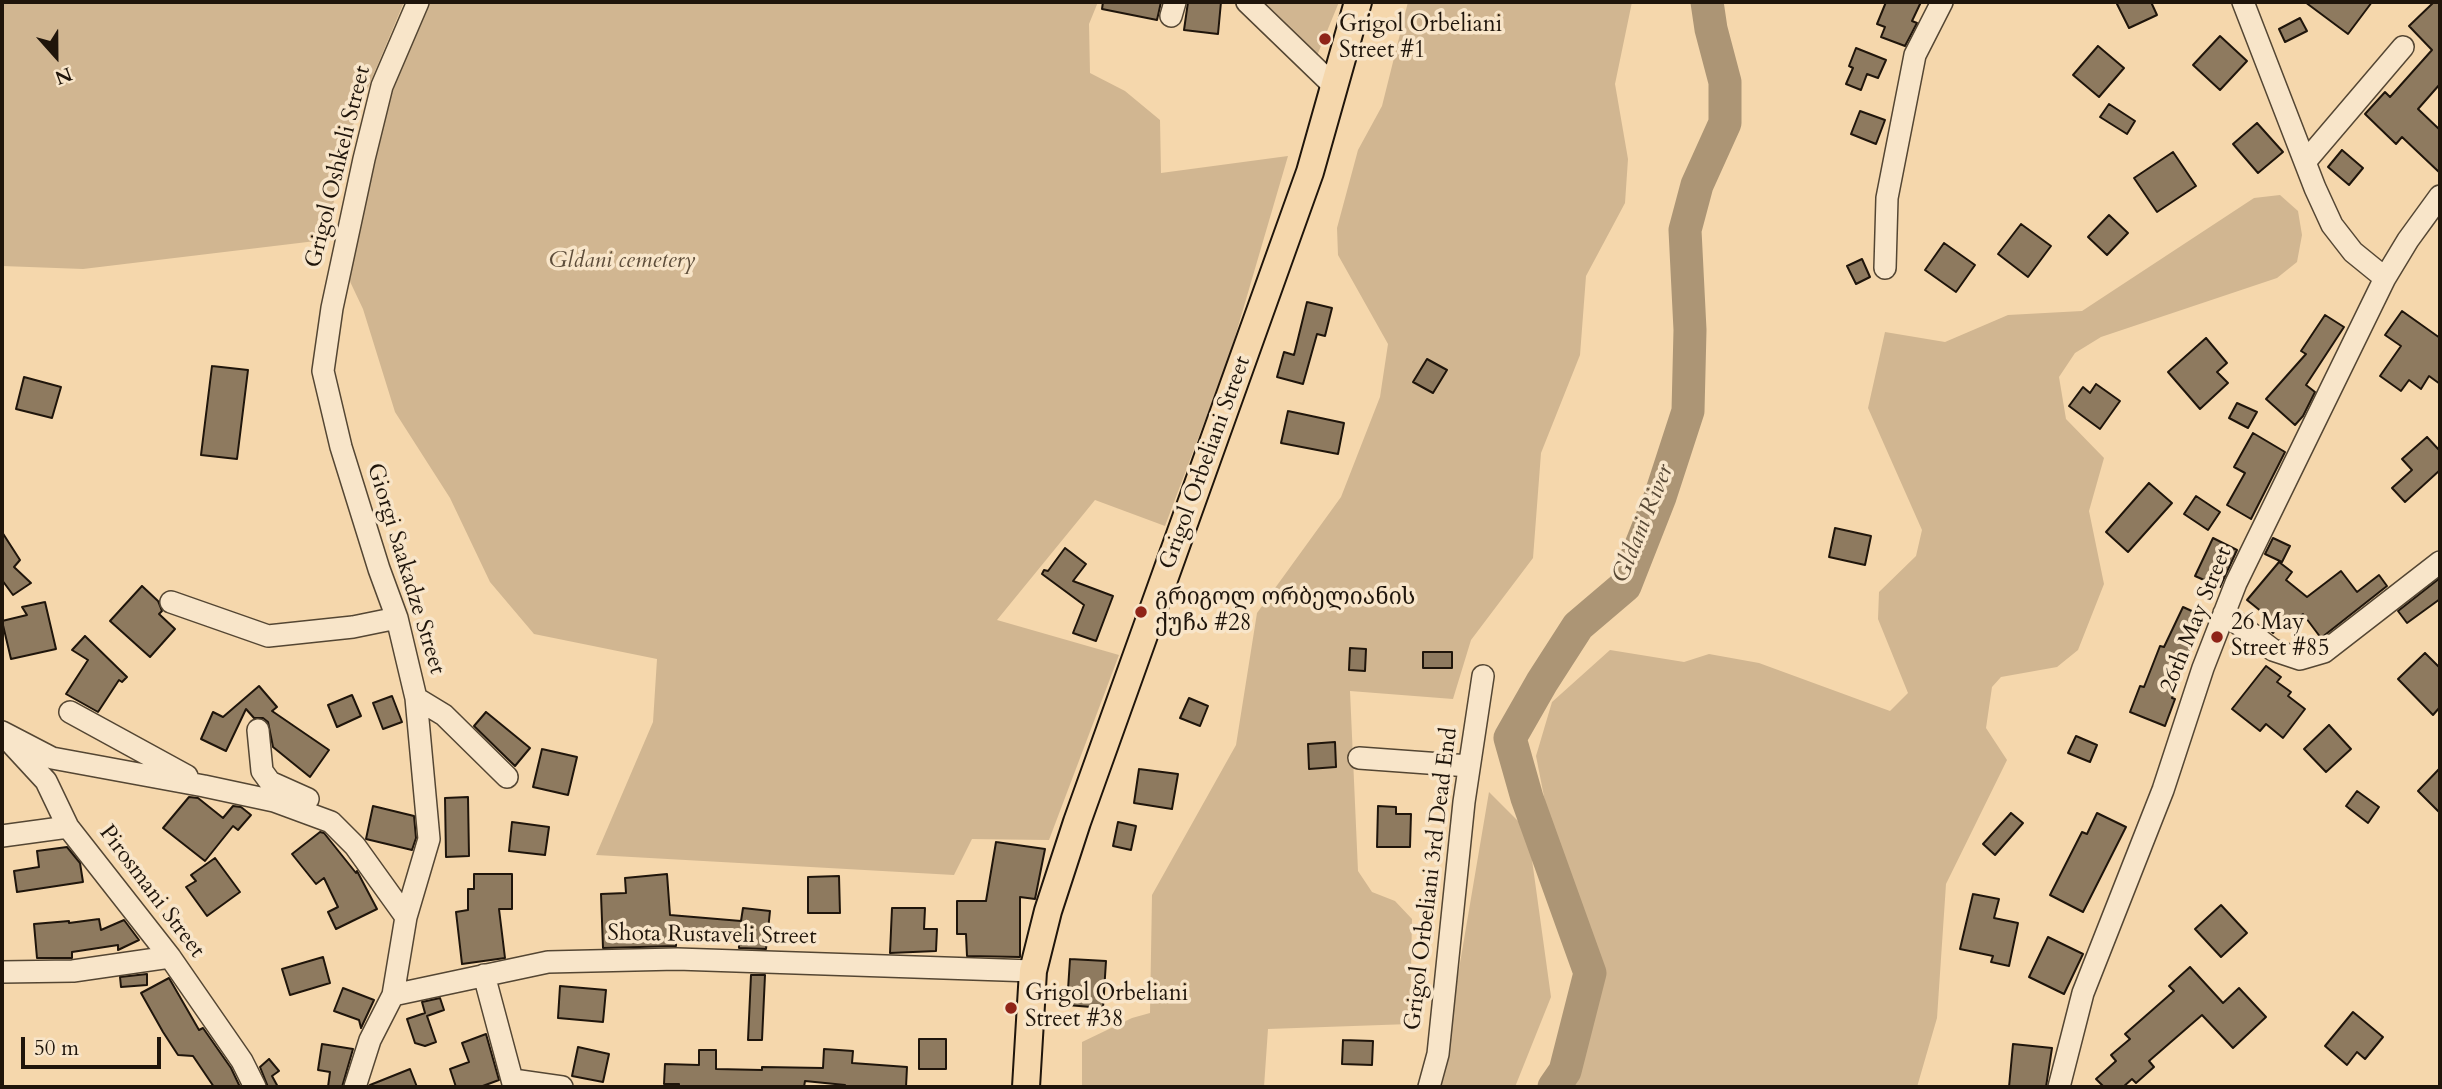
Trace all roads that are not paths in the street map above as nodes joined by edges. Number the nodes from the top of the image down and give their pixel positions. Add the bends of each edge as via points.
1 (418, 2) edge
2 (1247, 2) edge
3 (1358, 2) edge
4 (1942, 2) edge
5 (2244, 2) edge
6 (2403, 47) dead end
7 (1334, 86) junction
8 (2305, 162) junction
9 (2440, 196) edge
10 (1885, 268) dead end
11 (2385, 278) junction
12 (332, 308) joint
13 (2440, 562) edge
14 (171, 602) dead end
15 (2224, 613) junction
16 (397, 618) junction
17 (1483, 676) dead end
18 (416, 698) junction
19 (70, 712) dead end
20 (258, 730) dead end
21 (2, 733) edge
22 (1359, 758) dead end
23 (1469, 766) junction
24 (507, 777) dead end
25 (204, 786) junction
26 (331, 822) junction
27 (68, 827) junction
28 (2, 836) edge
29 (406, 917) junction
30 (170, 957) junction
31 (1033, 971) junction
32 (2, 972) edge
33 (484, 975) junction
34 (393, 995) junction
35 (513, 1084) edge
36 (255, 1087) edge
37 (355, 1087) edge
38 (562, 1087) edge
39 (1027, 1087) edge
40 (1429, 1087) edge
41 (2059, 1087) edge

1 - 12 street, Grigol Oshkeli Street via 383,86
2 - 7 street
3 - 7 main road, Grigol Orbeliani Street
4 - 10 street via 1915,55 1886,198
5 - 8 street
6 - 8 street
7 - 31 main road, Grigol Orbeliani Street via 1310,172 1077,822
8 - 11 street via 2337,232
9 - 11 street, 26th May Street
11 - 15 street, 26th May Street
12 - 16 street, Giorgi Saakadze Street via 323,371 345,459
13 - 15 street via 2324,652 2300,659 2273,650
14 - 16 street via 268,636
15 - 41 street, 26th May Street via 2083,993
16 - 18 street, Giorgi Saakadze Street
17 - 23 street, Grigol Orbeliani 3rd Dead End
18 - 24 street via 444,715
18 - 29 street, Giorgi Saakadze Street via 429,839
19 - 25 street
20 - 26 street via 262,771 270,782 309,799
21 - 25 street via 52,758
21 - 27 street, Pirosmani Street via 46,781
22 - 23 street
23 - 40 street, Grigol Orbeliani 3rd Dead End via 1438,1054
25 - 26 street via 274,801
26 - 29 street via 355,846
27 - 28 street
27 - 30 street, Pirosmani Street
29 - 34 street, Giorgi Saakadze Street
30 - 32 street via 73,971
30 - 36 street, Pirosmani Street
31 - 33 street, Shota Rustaveli Street via 677,959 548,962
31 - 39 main road, Grigol Orbeliani Street
33 - 34 street, Shota Rustaveli Street
33 - 35 street
34 - 37 street, Giorgi Saakadze Street via 370,1040
35 - 38 street

